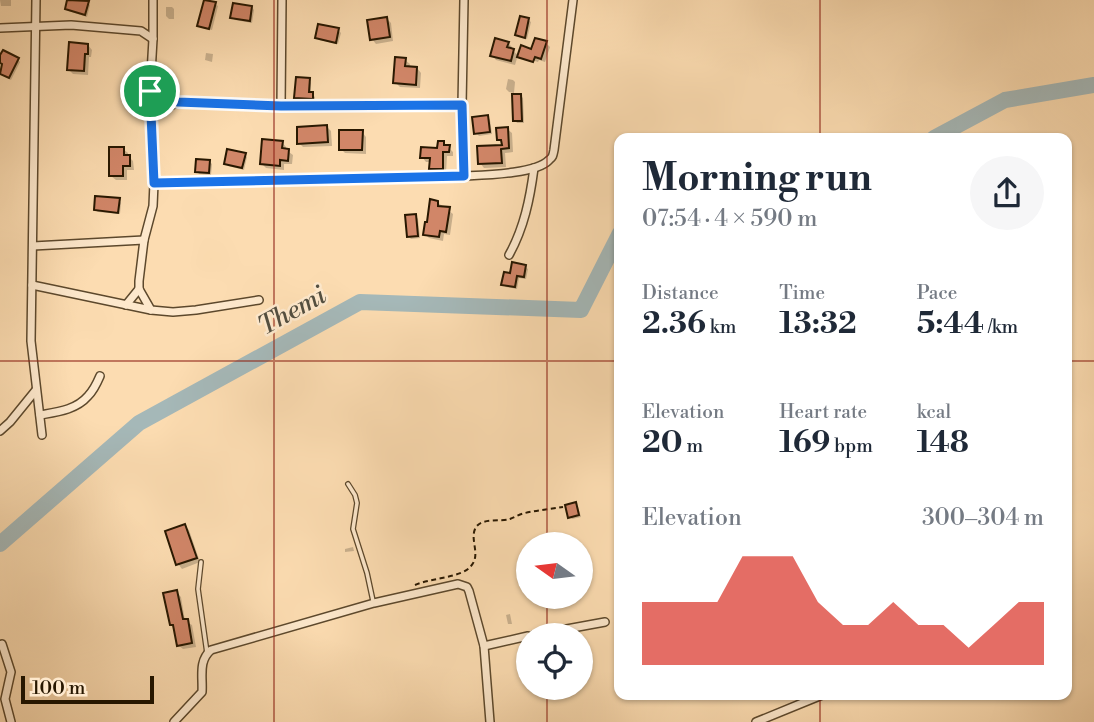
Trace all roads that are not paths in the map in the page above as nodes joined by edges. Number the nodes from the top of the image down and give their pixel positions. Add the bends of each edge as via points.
1 (36, 0) edge
2 (153, 0) edge
3 (282, 0) edge
4 (464, 0) edge
5 (573, 0) edge
6 (153, 16) junction
7 (36, 27) junction
8 (0, 28) edge
9 (141, 31) junction
10 (153, 38) junction
11 (150, 91) junction
12 (178, 102) junction
13 (462, 105) junction
14 (281, 106) junction
15 (152, 115) junction
16 (534, 168) junction
17 (464, 176) junction
18 (154, 183) junction
19 (145, 240) junction
20 (33, 246) junction
21 (509, 255) dead end
22 (32, 285) junction
23 (139, 289) junction
24 (259, 300) dead end
25 (126, 305) junction
26 (151, 310) junction
27 (100, 376) dead end
28 (36, 390) junction
29 (40, 415) junction
30 (0, 431) edge
31 (42, 435) dead end
32 (348, 484) dead end
33 (201, 562) dead end
34 (374, 603) junction
35 (605, 622) dead end
36 (593, 624) edge
37 (516, 639) edge
38 (2, 644) dead end
39 (484, 646) junction
40 (207, 653) junction
41 (808, 700) edge
42 (11, 722) edge
43 (174, 722) edge
44 (491, 722) edge
45 (756, 722) edge

1 - 7 street
2 - 6 street
3 - 14 street
4 - 13 street
5 - 16 street via 554,150 548,162
6 - 9 street
6 - 10 street
7 - 8 street
7 - 9 street
7 - 20 street
9 - 10 street
10 - 11 street
11 - 12 street
11 - 15 street
12 - 14 street
12 - 15 street
13 - 14 street
13 - 17 street
15 - 18 street
16 - 17 street
16 - 21 street via 530,201
17 - 18 street
18 - 19 street
19 - 20 street
19 - 23 street
20 - 22 street
22 - 25 street
22 - 28 street
23 - 25 street
23 - 26 street
24 - 26 street via 196,310
25 - 26 street
27 - 29 street via 89,396 78,404
28 - 29 street
28 - 30 street
29 - 31 street
32 - 34 lane via 357,503 354,529
33 - 40 lane via 198,589
34 - 39 street via 458,584 467,587
34 - 40 street
35 - 36 street
37 - 39 street
38 - 42 street via 11,672 5,699
39 - 44 street
40 - 43 street via 202,692
41 - 45 street

